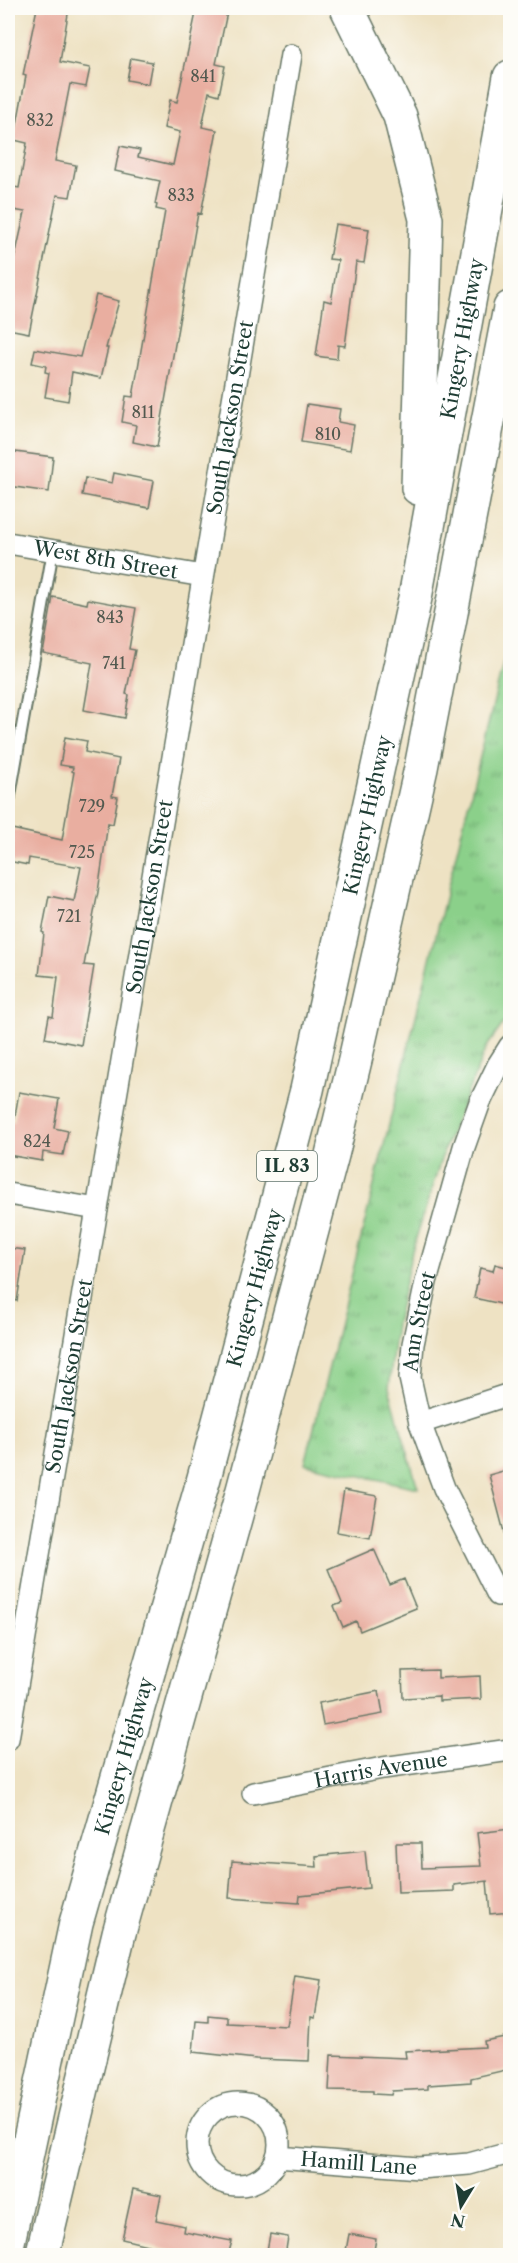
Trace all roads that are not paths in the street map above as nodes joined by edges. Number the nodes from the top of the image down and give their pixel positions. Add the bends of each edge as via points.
1 (348, 8) edge
2 (291, 55) dead end
3 (510, 77) edge
4 (510, 308) edge
5 (8, 543) edge
6 (53, 550) junction
7 (203, 576) junction
8 (415, 598) junction
9 (8, 807) edge
10 (510, 1046) edge
11 (8, 1194) edge
12 (97, 1209) junction
13 (510, 1394) edge
14 (420, 1423) junction
15 (498, 1595) dead end
16 (8, 1739) edge
17 (510, 1750) edge
18 (253, 1792) dead end
19 (510, 2153) edge
20 (277, 2157) dead end
21 (8, 2242) edge
22 (42, 2256) edge

1 - 8 highway via 400,116 426,219
2 - 7 street, South Jackson Street
3 - 8 highway, Kingery Highway / IL 83
4 - 22 highway, Kingery Highway / IL 83 via 424,756 355,1060 246,1479 119,1933
5 - 6 street, West 8th Street
6 - 7 street, West 8th Street
6 - 9 lane
7 - 12 street, South Jackson Street
8 - 21 highway, Kingery Highway / IL 83 via 307,1090 204,1478 76,1923
10 - 14 street, Ann Street via 480,1102 426,1282 410,1378
11 - 12 street
12 - 16 street, South Jackson Street
13 - 14 street
14 - 15 street, Ann Street via 444,1488
17 - 18 street, Harris Avenue
19 - 20 street, Hamill Lane via 469,2164 419,2168

